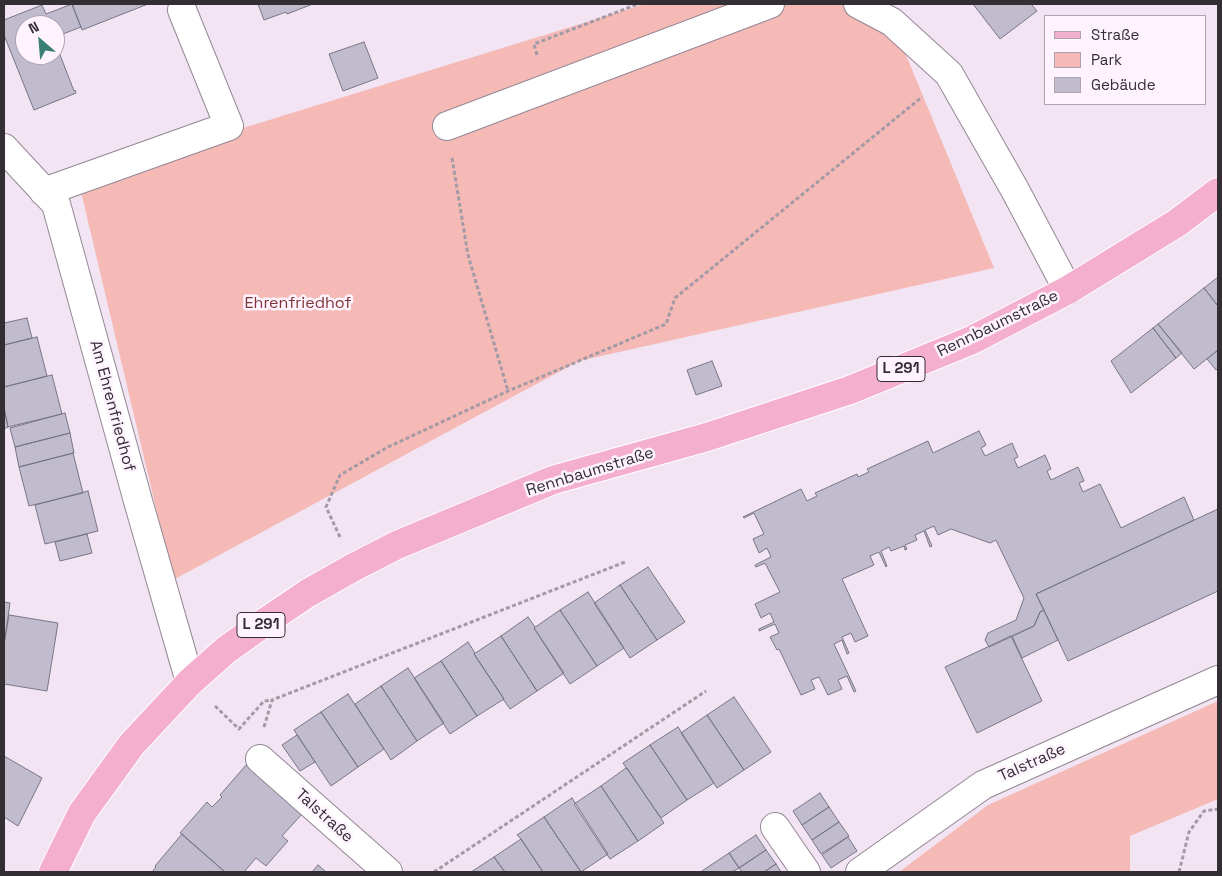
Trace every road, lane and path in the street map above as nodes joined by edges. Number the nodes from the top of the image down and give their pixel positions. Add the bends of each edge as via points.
1 (638, 4) edge
2 (770, 4) edge
3 (858, 4) edge
4 (182, 6) edge
5 (949, 74) junction
6 (545, 90) junction
7 (447, 126) joint
8 (4, 148) edge
9 (44, 192) junction
10 (1218, 192) edge
11 (1068, 290) junction
12 (508, 391) junction
13 (625, 562) dead end
14 (354, 567) junction
15 (1218, 680) edge
16 (190, 682) junction
17 (706, 691) dead end
18 (272, 700) junction
19 (264, 728) dead end
20 (260, 759) dead end
21 (1218, 809) edge
22 (775, 827) dead end
23 (53, 872) edge
24 (388, 872) edge
25 (434, 872) edge
26 (806, 872) edge
27 (860, 872) edge
28 (1179, 872) edge

1 - 6 path via 534,44
2 - 6 street
3 - 5 street via 892,22
4 - 9 street via 229,126
5 - 11 street
5 - 12 path via 675,298 666,324
6 - 7 street
7 - 12 path via 468,255
8 - 9 street, Am Ehrenfriedhof
9 - 16 street, Am Ehrenfriedhof via 56,204
10 - 11 main road, Rennbaumstraße / L 291 via 1177,223
11 - 14 main road, Rennbaumstraße / L 291 via 972,340 850,390 707,437 553,480 397,545
12 - 14 path via 388,447 340,475 326,507
13 - 18 path
14 - 16 main road, Rennbaumstraße / L 291 via 268,620 226,650
15 - 27 street, Talstraße via 983,785
16 - 18 path via 239,729 264,702
16 - 23 main road, Rennbaumstraße / L 291 via 132,744 82,813
17 - 25 path
18 - 19 path
20 - 24 street, Talstraße
21 - 28 path via 1204,811 1190,832
22 - 26 street

